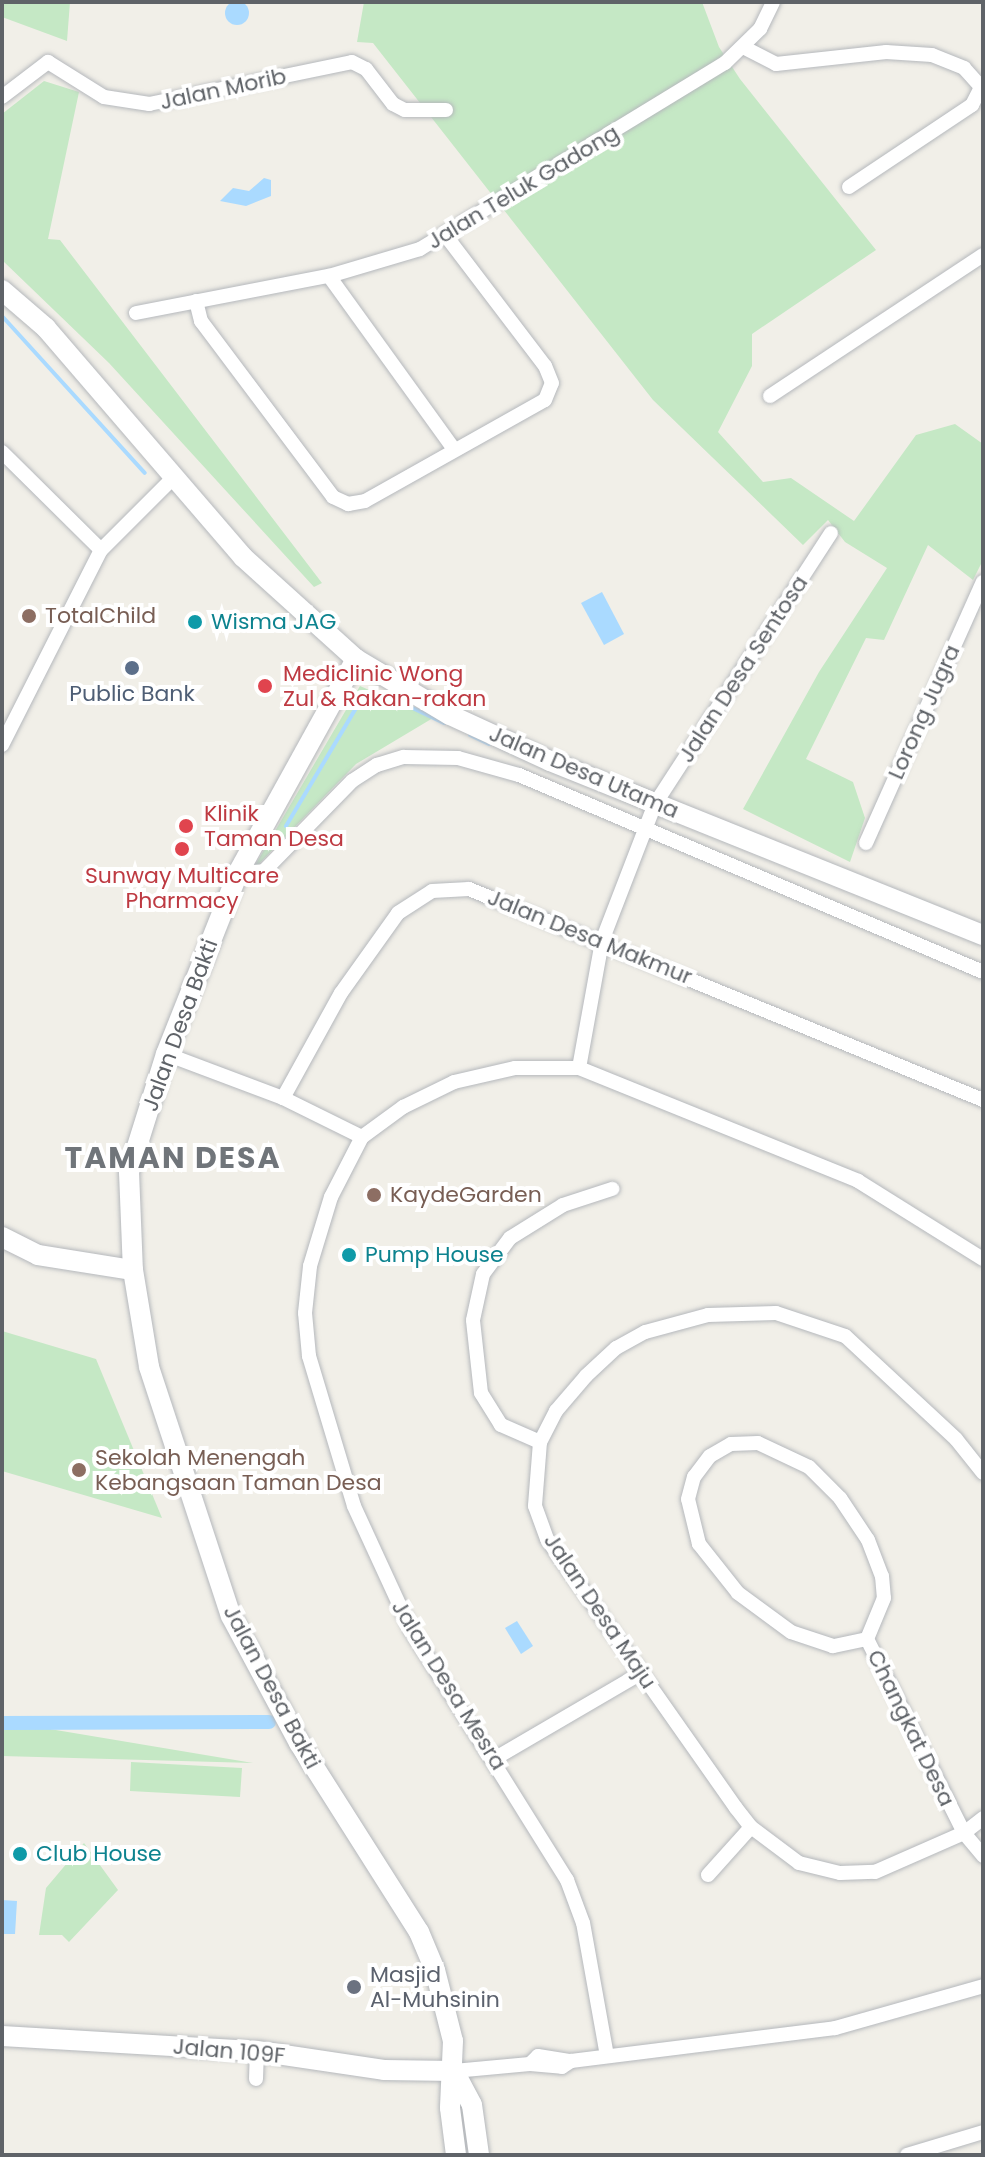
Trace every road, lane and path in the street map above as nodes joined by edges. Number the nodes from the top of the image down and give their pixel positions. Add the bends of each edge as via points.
1 (773, 2) edge
2 (745, 48) junction
3 (982, 87) edge
4 (2, 97) edge
5 (446, 110) dead end
6 (849, 187) dead end
7 (446, 236) junction
8 (983, 255) edge
9 (329, 276) junction
10 (2, 290) edge
11 (196, 301) junction
12 (136, 313) dead end
13 (770, 396) dead end
14 (454, 449) junction
15 (2, 452) edge
16 (174, 477) junction
17 (831, 533) dead end
18 (101, 550) junction
19 (983, 582) edge
20 (356, 659) junction
21 (2, 745) edge
22 (655, 804) junction
23 (643, 829) junction
24 (866, 843) dead end
25 (238, 873) junction
26 (983, 935) edge
27 (602, 941) junction
28 (983, 972) edge
29 (166, 1054) junction
30 (579, 1068) junction
31 (283, 1098) junction
32 (983, 1100) edge
33 (362, 1137) junction
34 (612, 1189) dead end
35 (2, 1237) edge
36 (983, 1259) edge
37 (133, 1270) junction
38 (540, 1442) junction
39 (983, 1473) edge
40 (867, 1639) junction
41 (641, 1673) junction
42 (494, 1759) junction
43 (983, 1818) edge
44 (751, 1827) junction
45 (964, 1833) junction
46 (983, 1856) edge
47 (708, 1875) dead end
48 (983, 1986) edge
49 (2, 2036) edge
50 (257, 2051) junction
51 (607, 2056) junction
52 (454, 2071) junction
53 (256, 2079) dead end
54 (983, 2132) edge
55 (456, 2155) edge
56 (479, 2155) edge
57 (907, 2155) edge

1 - 2 street, Jalan Teluk Gadong
2 - 3 street via 776,64 886,52 932,55 964,68
2 - 7 street, Jalan Teluk Gadong
3 - 6 street via 972,105
4 - 5 street, Jalan Morib via 48,62 104,97 149,104 352,62 366,69 393,104 405,110
7 - 9 street, Jalan Teluk Gadong via 397,259
7 - 14 street via 545,366 552,383 545,400
8 - 13 street
9 - 11 street, Jalan Teluk Gadong
9 - 14 street
10 - 16 street, Jalan Desa Utama via 46,328
11 - 12 street, Jalan Teluk Gadong
11 - 14 street via 201,321 333,497 348,504 365,501
15 - 18 street
16 - 18 street
16 - 20 street, Jalan Desa Utama via 268,582
17 - 22 street, Jalan Desa Sentosa
18 - 21 street
19 - 24 street, Lorong Jugra
20 - 22 street, Jalan Desa Utama via 450,715
20 - 25 street, Jalan Desa Bakti
22 - 23 street, Jalan Desa Sentosa
22 - 26 street, Jalan Desa Utama
23 - 25 street via 486,762 404,757 352,781 264,871
23 - 27 street, Jalan Desa Sentosa
23 - 28 street
25 - 29 street, Jalan Desa Bakti
27 - 30 street, Jalan Desa Sentosa
27 - 31 street, Jalan Desa Makmur via 496,896 469,889 432,891 398,913 374,942
27 - 32 street, Jalan Desa Makmur
29 - 31 street
29 - 37 street, Jalan Desa Bakti via 129,1172
30 - 33 street, Jalan Desa Mesra via 515,1068 454,1082 403,1107
30 - 36 street, Jalan Desa Mesra via 858,1181
31 - 33 street
33 - 42 street, Jalan Desa Mesra via 331,1197 310,1266 305,1313 309,1356 354,1506 378,1565 411,1630
34 - 38 street via 563,1205 510,1238 483,1274 473,1320 481,1393 501,1425
35 - 37 street via 38,1255
37 - 52 street, Jalan Desa Bakti via 149,1367 231,1616 299,1743 419,1932 445,2004
38 - 39 street, Jalan Desa Maju via 556,1411 616,1348 676,1321 776,1313 806,1320 856,1344 956,1439
38 - 41 street, Jalan Desa Maju via 535,1506 547,1539
40 - 40 street, Changkat Desa via 884,1598 882,1576 868,1540 840,1498 809,1467 758,1443 731,1444 710,1456 694,1477 690,1521 699,1544 738,1593 811,1641 853,1646
40 - 45 street, Changkat Desa
41 - 42 street
41 - 44 street, Jalan Desa Maju
42 - 51 street, Jalan Desa Mesra via 567,1880 583,1923
43 - 45 street, Jalan Desa Maju
44 - 45 street, Jalan Desa Maju via 799,1863 840,1873 875,1872
44 - 47 street
45 - 46 street, Changkat Desa
48 - 51 street via 835,2028
49 - 50 street, Jalan 109F
50 - 52 street, Jalan 109F via 384,2070
50 - 53 street
51 - 52 street via 562,2067 530,2064
52 - 55 street, Jalan Desa Bakti via 450,2108
52 - 56 street, Jalan Desa Bakti via 472,2105
54 - 57 street

